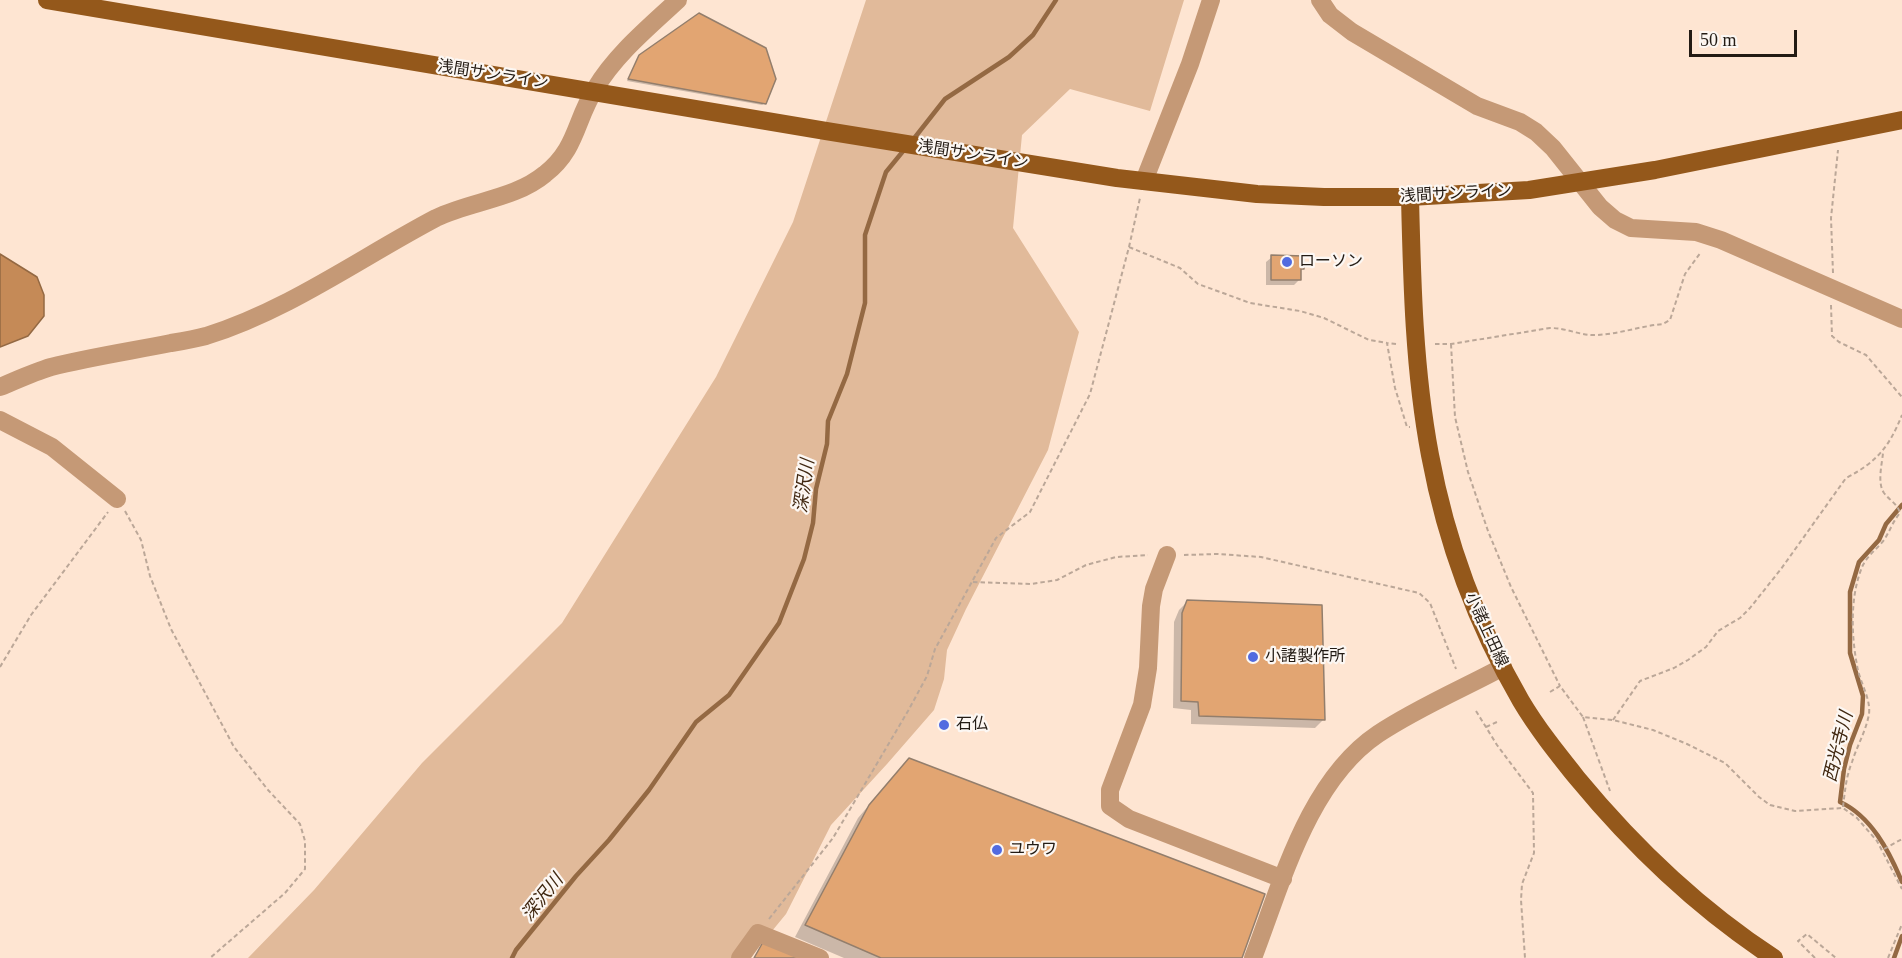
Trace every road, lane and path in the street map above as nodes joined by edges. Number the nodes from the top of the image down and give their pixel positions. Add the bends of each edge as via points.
1 (47, 0) edge
2 (678, 0) edge
3 (1210, 0) edge
4 (1320, 0) edge
5 (594, 91) junction
6 (1902, 120) edge
7 (1834, 134) junction
8 (1144, 181) junction
9 (1580, 183) junction
10 (1410, 197) junction
11 (1710, 236) junction
12 (1129, 247) junction
13 (1833, 289) junction
14 (1902, 320) edge
15 (1387, 343) junction
16 (1396, 344) dead end
17 (1435, 344) dead end
18 (1451, 344) junction
19 (0, 387) edge
20 (1902, 397) edge
21 (1902, 415) edge
22 (0, 420) edge
23 (1425, 427) junction
24 (1883, 453) junction
25 (117, 499) junction
26 (1901, 512) edge
27 (1167, 555) junction
28 (973, 582) junction
29 (0, 667) edge
30 (1503, 667) junction
31 (1456, 669) dead end
32 (1560, 686) junction
33 (1550, 692) dead end
34 (1476, 711) dead end
35 (1583, 717) junction
36 (1613, 720) junction
37 (1497, 722) dead end
38 (1486, 727) junction
39 (1602, 807) junction
40 (1843, 808) junction
41 (1902, 838) edge
42 (1883, 850) junction
43 (1283, 879) junction
44 (1902, 889) edge
45 (1902, 924) edge
46 (758, 933) junction
47 (210, 958) edge
48 (740, 958) edge
49 (820, 958) edge
50 (1253, 958) edge
51 (1525, 958) edge
52 (1774, 958) edge
53 (1815, 958) edge
54 (1836, 958) edge
55 (1888, 958) edge

1 - 5 main road, 浅間サンライン
2 - 5 street via 620,56
3 - 8 street via 1190,64
4 - 9 street via 1330,15 1352,32 1477,106 1536,132
5 - 8 main road, 浅間サンライン
5 - 19 street via 559,162 515,192 467,205 438,218 280,307 206,336 50,368
6 - 7 main road, 浅間サンライン
7 - 9 main road, 浅間サンライン
7 - 13 path via 1839,154 1831,218
8 - 10 main road, 浅間サンライン via 1257,194
8 - 12 path
9 - 10 main road, 浅間サンライン
9 - 11 street via 1600,207 1631,228 1682,230
10 - 23 main road, 小諸上田線 via 1417,366
11 - 13 street
11 - 18 path via 1686,274 1670,320 1663,324 1600,335 1550,328
12 - 15 path via 1180,268 1198,284 1223,294 1308,313 1369,340
12 - 28 path via 1090,394 1030,512 996,538
13 - 14 street
13 - 20 path via 1832,336 1866,355
15 - 16 path
15 - 23 path via 1407,427
17 - 18 path
18 - 32 path via 1455,417 1468,472 1512,587
21 - 24 path
22 - 25 street via 52,447
23 - 30 main road, 小諸上田線 via 1438,493 1463,579
24 - 26 path via 1881,485
24 - 36 path via 1846,478 1745,613 1718,631 1688,660 1640,681
25 - 29 path via 31,615
25 - 47 path via 141,540 171,629 234,747 300,825 305,841 305,869 243,932
26 - 40 path via 1863,565 1855,592 1854,654 1869,714 1846,781
27 - 28 path via 1116,557 1086,565 1057,580 1031,584
27 - 31 path via 1261,557 1419,593 1430,603
27 - 43 street via 1151,606 1142,705 1110,789 1110,806 1129,819
28 - 46 path via 935,649 927,676 908,711 833,838
30 - 39 main road, 小諸上田線 via 1540,729
30 - 43 street via 1404,718 1356,752 1325,788 1311,812
32 - 33 path
32 - 35 path
34 - 38 path
35 - 36 path
35 - 39 path via 1612,798
36 - 40 path via 1653,730 1725,763 1770,805 1795,811
37 - 38 path
38 - 51 path via 1533,793 1534,853 1522,884 1521,900
39 - 52 main road, 小諸上田線 via 1668,877
40 - 42 path via 1869,830
41 - 42 path
42 - 44 path
43 - 50 street
45 - 55 path
46 - 48 street
46 - 49 street
53 - 54 path via 1798,941 1807,934

